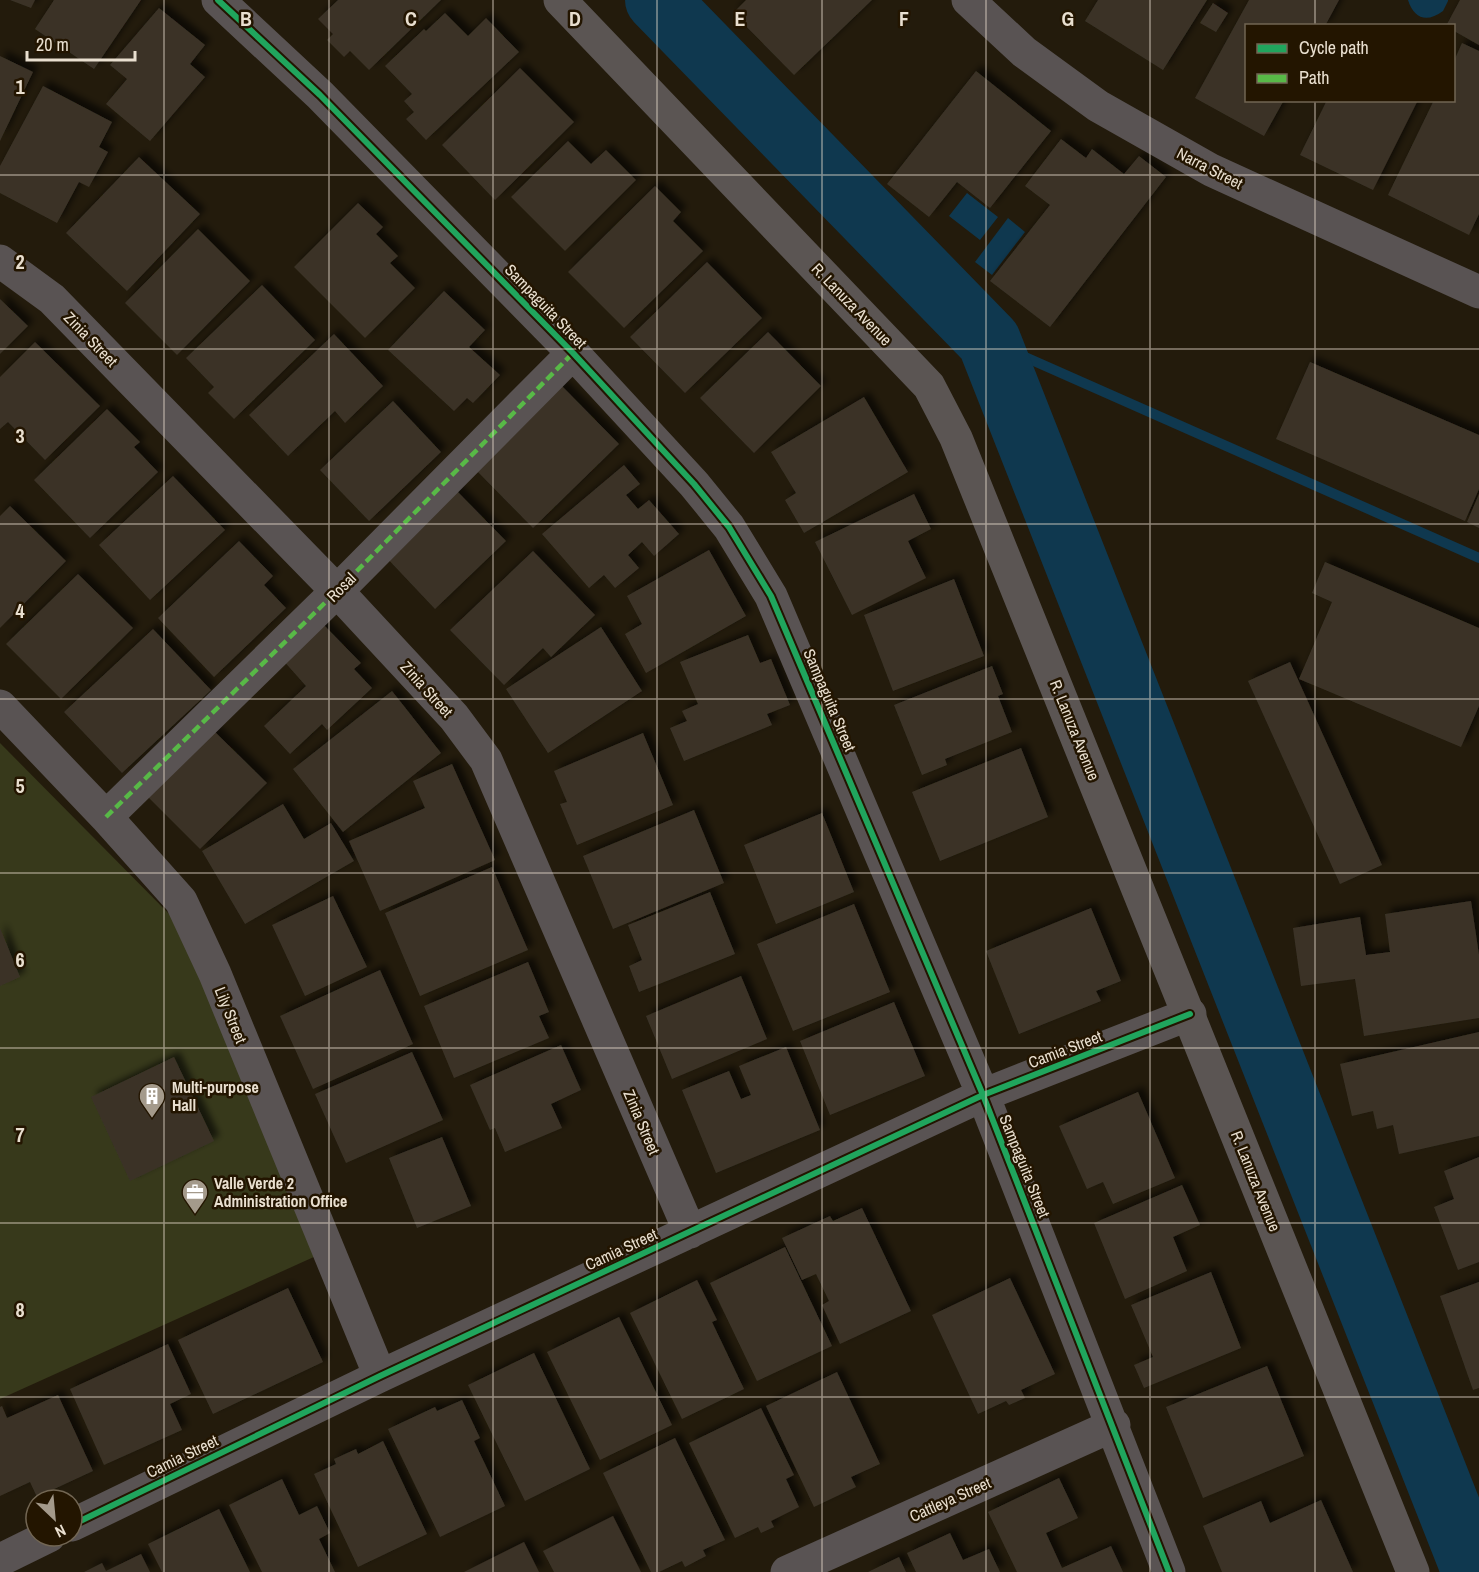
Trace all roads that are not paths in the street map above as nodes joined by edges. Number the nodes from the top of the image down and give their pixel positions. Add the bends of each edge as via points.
1 (218, 0) edge
2 (560, 0) edge
3 (968, 0) edge
4 (0, 261) edge
5 (1479, 292) edge
6 (573, 353) junction
7 (337, 591) junction
8 (0, 706) edge
9 (106, 818) junction
10 (1190, 1014) junction
11 (983, 1095) junction
12 (690, 1232) junction
13 (380, 1376) junction
14 (1114, 1425) junction
15 (84, 1519) edge
16 (24, 1548) edge
17 (0, 1560) edge
18 (787, 1572) edge
19 (1170, 1572) edge
20 (1413, 1572) edge

1 - 6 street, Sampaguita Street via 320,94
2 - 10 main road, R. Lanuza Avenue via 929,386 956,438
3 - 5 street, Narra Street via 1024,52 1108,112 1211,170
4 - 7 street, Zinia Street via 52,299
6 - 7 street, Rosal
6 - 11 street, Sampaguita Street via 694,484 729,527 771,596
7 - 9 street, Rosal
7 - 12 street, Zinia Street via 454,717 486,760
8 - 9 street, Lily Street
9 - 13 street, Lily Street via 181,902 215,974
10 - 11 street, Camia Street
10 - 20 main road, R. Lanuza Avenue
11 - 12 street, Camia Street
11 - 14 street, Sampaguita Street
12 - 13 street, Camia Street
13 - 15 street, Camia Street
14 - 18 street, Cattleya Street
14 - 19 street, Sampaguita Street
16 - 17 street

